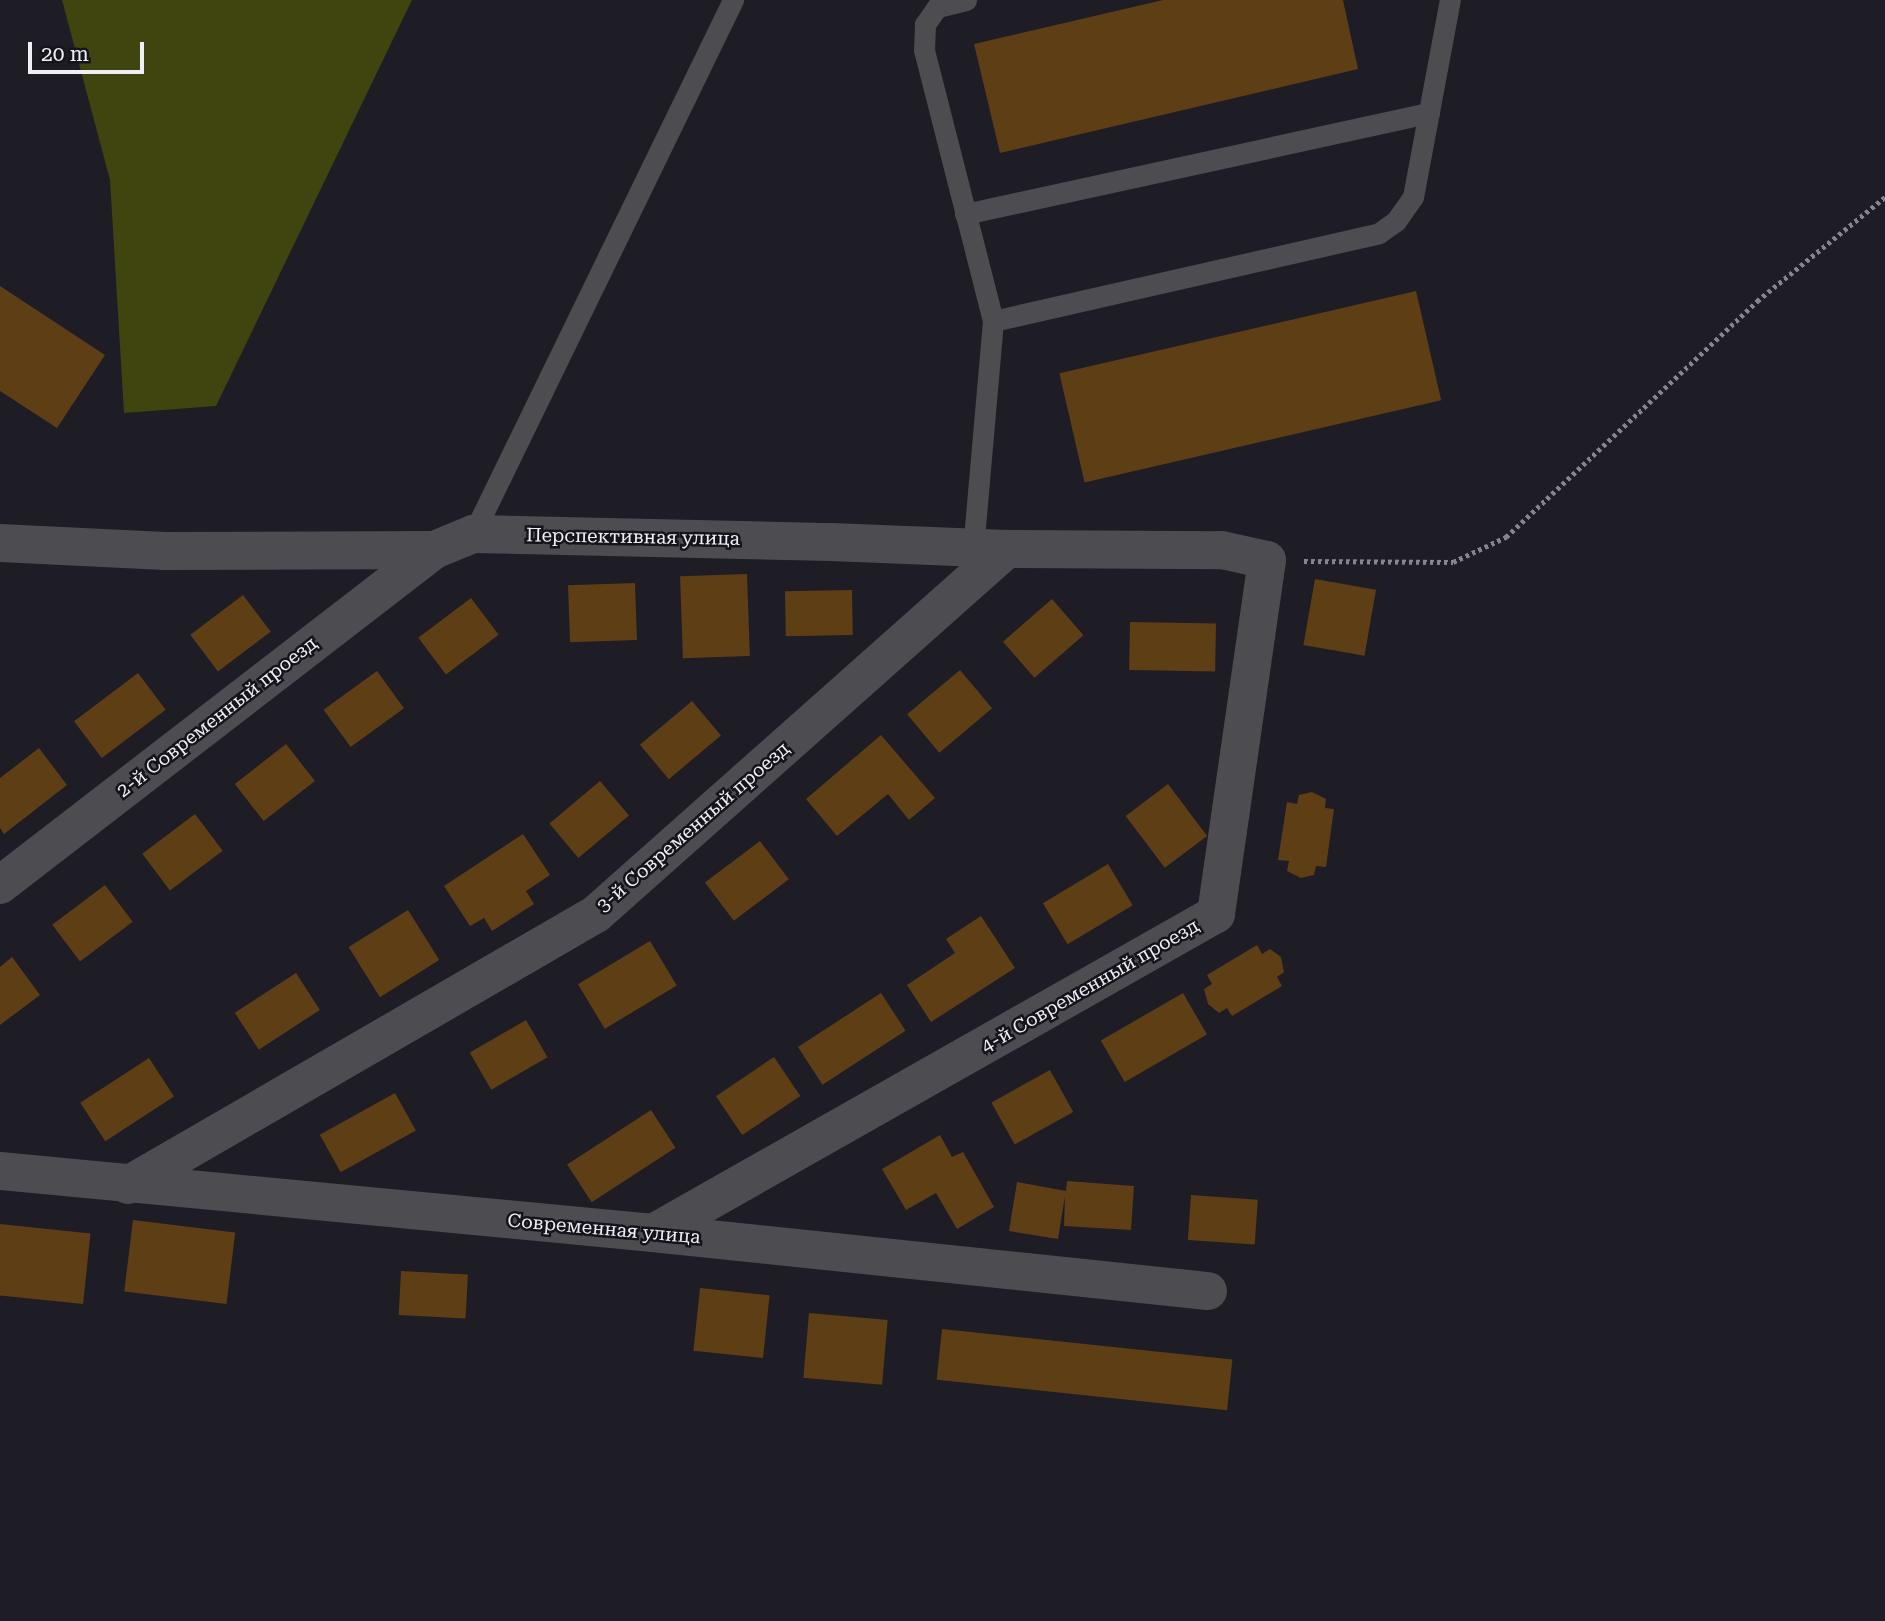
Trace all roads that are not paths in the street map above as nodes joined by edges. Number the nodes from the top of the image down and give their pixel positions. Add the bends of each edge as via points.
1 (733, 0) edge
2 (966, 0) edge
3 (1450, 0) edge
4 (1429, 113) junction
5 (965, 214) junction
6 (993, 321) junction
7 (473, 534) junction
8 (0, 543) edge
9 (990, 549) junction
10 (434, 550) junction
11 (1267, 560) joint
12 (0, 885) edge
13 (0, 1171) edge
14 (128, 1185) junction
15 (653, 1233) junction
16 (1208, 1291) dead end

1 - 7 lane
2 - 5 lane via 937,7 925,24 924,50
3 - 4 lane
4 - 5 lane
4 - 6 lane via 1413,197 1396,221 1379,233
5 - 6 lane
6 - 9 lane
7 - 9 street, Перспективная улица
7 - 10 street, Перспективная улица
8 - 10 street, Перспективная улица via 165,551
9 - 11 street, Перспективная улица via 1222,550
9 - 14 street, 3-й Современный проезд via 596,914
10 - 12 street, 2-й Современный проезд
11 - 15 street, 4-й Современный проезд via 1216,914
13 - 14 street, Современная улица
14 - 15 street, Современная улица
15 - 16 street, Современная улица

